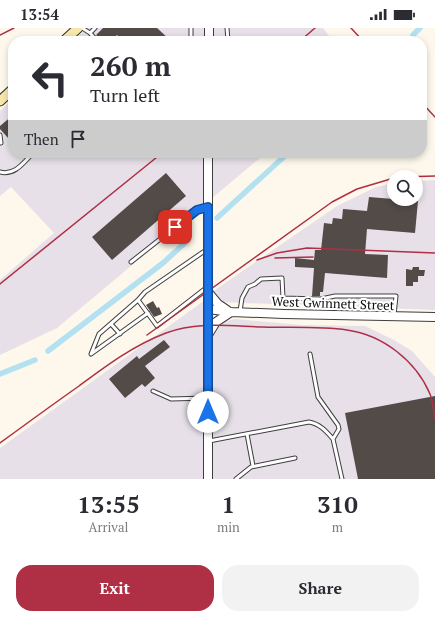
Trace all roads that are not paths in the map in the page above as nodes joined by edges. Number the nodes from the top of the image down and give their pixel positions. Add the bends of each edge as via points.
1 (78, 28) edge
2 (82, 28) edge
3 (95, 28) edge
4 (90, 33) junction
5 (69, 36) edge
6 (93, 36) edge
7 (8, 94) edge
8 (0, 101) edge
9 (0, 135) edge
10 (1, 143) edge
11 (28, 158) edge
12 (208, 158) edge
13 (0, 172) edge
14 (208, 207) junction
15 (208, 248) junction
16 (131, 262) dead end
17 (208, 290) junction
18 (138, 300) junction
19 (208, 311) junction
20 (235, 312) junction
21 (148, 313) junction
22 (394, 317) junction
23 (435, 317) edge
24 (111, 324) junction
25 (120, 334) junction
26 (208, 335) junction
27 (310, 354) dead end
28 (153, 391) dead end
29 (208, 398) junction
30 (247, 434) junction
31 (333, 439) junction
32 (208, 441) junction
33 (295, 458) dead end
34 (253, 466) junction
35 (208, 479) edge
36 (236, 479) edge
37 (342, 479) edge

1 - 5 main road
2 - 4 lane
3 - 4 lane
4 - 6 lane
7 - 8 main road
9 - 10 lane
11 - 13 lane via 16,171
12 - 14 street
14 - 15 street
14 - 16 lane via 197,210
15 - 17 street
15 - 18 lane via 144,292
17 - 19 street
17 - 20 street via 218,304
17 - 21 lane via 157,326
18 - 21 lane
18 - 24 lane
19 - 20 street, West Gwinnett Street
19 - 26 street
20 - 22 street, West Gwinnett Street
20 - 22 lane via 248,287 261,280 282,278 283,298 396,296
20 - 26 street via 216,322
21 - 25 lane
22 - 23 street, West Gwinnett Street
24 - 25 lane
24 - 25 lane via 99,334 91,354
26 - 29 street
27 - 31 lane via 318,397 338,425 339,429
28 - 29 lane via 171,399
29 - 32 street
30 - 31 lane via 309,422 323,428
30 - 32 lane
30 - 34 lane
31 - 37 lane
32 - 35 street
33 - 34 lane
34 - 36 lane

